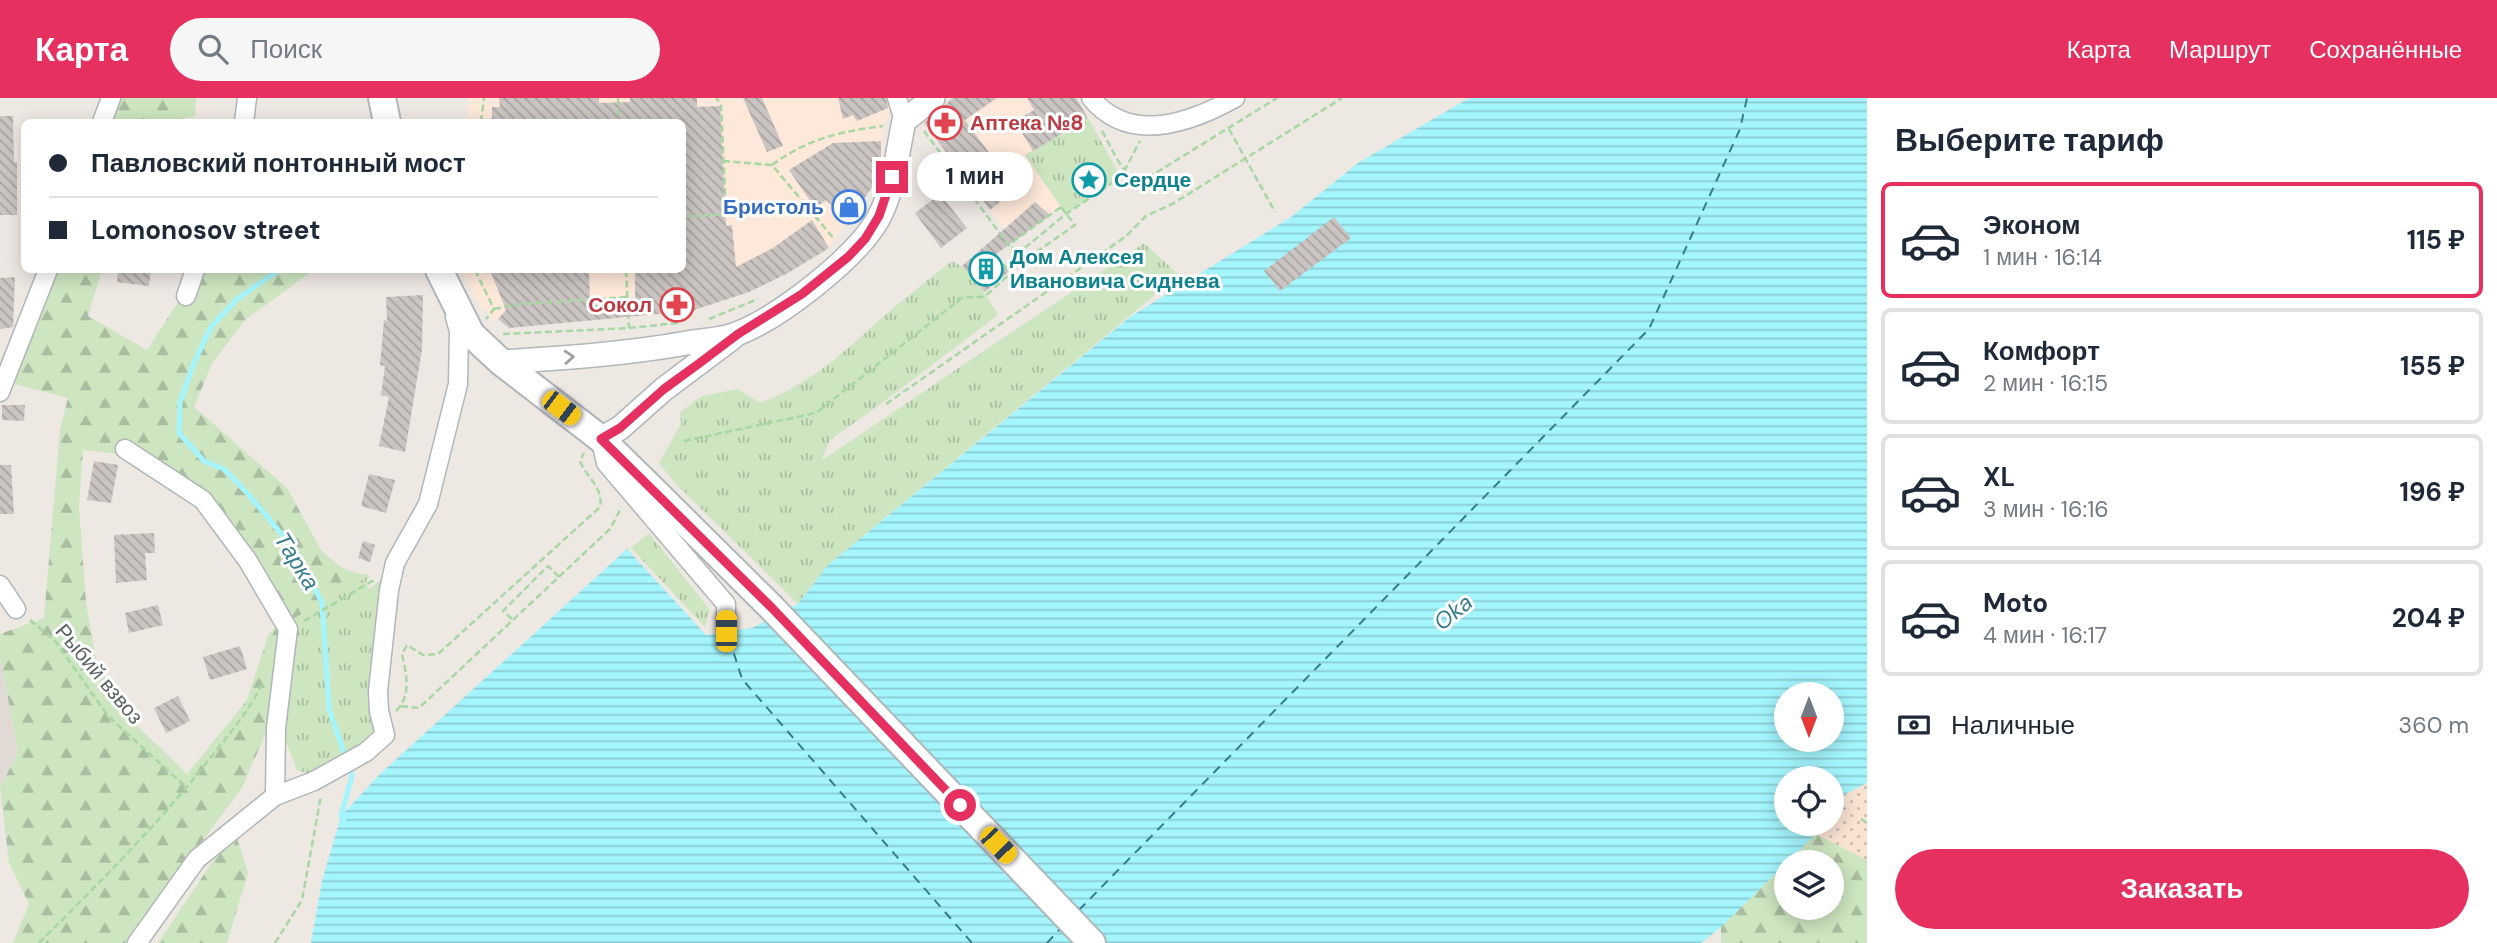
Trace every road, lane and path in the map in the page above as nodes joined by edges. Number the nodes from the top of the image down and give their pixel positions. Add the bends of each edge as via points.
1 (111, 98) edge
2 (247, 98) edge
3 (382, 98) edge
4 (484, 98) edge
5 (618, 98) edge
6 (716, 98) edge
7 (897, 98) edge
8 (933, 98) edge
9 (1091, 98) edge
10 (1235, 98) edge
11 (1277, 98) edge
12 (1342, 98) edge
13 (103, 119) edge
14 (244, 119) edge
15 (386, 119) edge
16 (481, 119) edge
17 (619, 119) edge
18 (1098, 124) dead end
19 (907, 126) junction
20 (1149, 126) junction
21 (1228, 129) junction
22 (1245, 159) junction
23 (723, 161) junction
24 (772, 164) junction
25 (1125, 170) junction
26 (1275, 212) dead end
27 (1066, 214) junction
28 (686, 217) edge
29 (1012, 250) junction
30 (1016, 255) junction
31 (848, 257) junction
32 (1012, 272) junction
33 (47, 273) edge
34 (194, 273) edge
35 (476, 273) edge
36 (626, 273) edge
37 (444, 279) edge
38 (186, 296) dead end
39 (627, 297) junction
40 (764, 297) dead end
41 (494, 309) junction
42 (706, 320) dead end
43 (681, 323) dead end
44 (482, 324) dead end
45 (629, 328) junction
46 (738, 334) junction
47 (496, 335) dead end
48 (501, 362) junction
49 (0, 392) edge
50 (886, 404) dead end
51 (684, 441) dead end
52 (592, 446) junction
53 (125, 449) dead end
54 (618, 503) dead end
55 (559, 577) junction
56 (519, 580) junction
57 (0, 585) edge
58 (368, 585) dead end
59 (526, 587) junction
60 (16, 610) joint
61 (513, 620) junction
62 (288, 629) junction
63 (726, 631) dead end
64 (264, 679) dead end
65 (329, 773) junction
66 (187, 788) junction
67 (275, 796) junction
68 (1861, 819) dead end
69 (1867, 823) edge
70 (38, 943) edge
71 (137, 943) edge
72 (275, 943) edge
73 (1092, 943) edge

1 - 13 street
2 - 14 street
3 - 15 main road
4 - 16 path
5 - 17 path
6 - 23 path via 721,104
7 - 19 street
8 - 19 street
9 - 20 street via 1121,122
10 - 20 street via 1196,116
11 - 21 path
12 - 22 path
18 - 25 path
19 - 24 path via 832,134
19 - 29 path
19 - 31 street via 879,216
20 - 25 path
21 - 22 path
21 - 25 path via 1142,183
22 - 26 path
22 - 50 path via 1146,216 1125,237
23 - 24 path
23 - 28 path via 726,214
24 - 31 path
25 - 27 path
27 - 29 path via 1061,207 1014,241
27 - 30 path
27 - 32 path via 1074,225
29 - 30 path
29 - 32 path via 1011,260 1004,265
30 - 32 path
31 - 46 street via 802,294
32 - 51 path via 984,297 963,297 817,413
33 - 49 street
34 - 38 street
35 - 41 path
36 - 39 path
37 - 48 main road via 471,334
37 - 65 street via 459,331 458,384 428,504 395,563 378,691 385,735
39 - 41 path
39 - 45 path
40 - 42 path
41 - 44 path
43 - 45 path
45 - 47 path
48 -> 46 street via 629,353
46 - 52 street
48 - 52 main road
52 - 56 path via 580,461 584,474 599,490 600,507
52 - 63 street via 726,604
52 - 73 main road via 772,608
53 - 62 street via 203,500 248,561
54 - 55 path via 619,512 610,529
55 - 59 path via 548,566
55 - 61 path
56 - 59 path
56 - 61 path via 438,654 423,655 407,645 402,654 408,681 401,706 419,708
57 - 60 street
58 - 62 path
59 - 61 path via 503,611
60 - 66 path, Рыбий взвоз via 56,642 108,716
62 - 67 street via 276,728
64 - 66 path via 253,704
65 - 67 street
65 - 72 path via 302,900
66 - 70 path
67 - 71 street via 198,859
68 - 69 path

